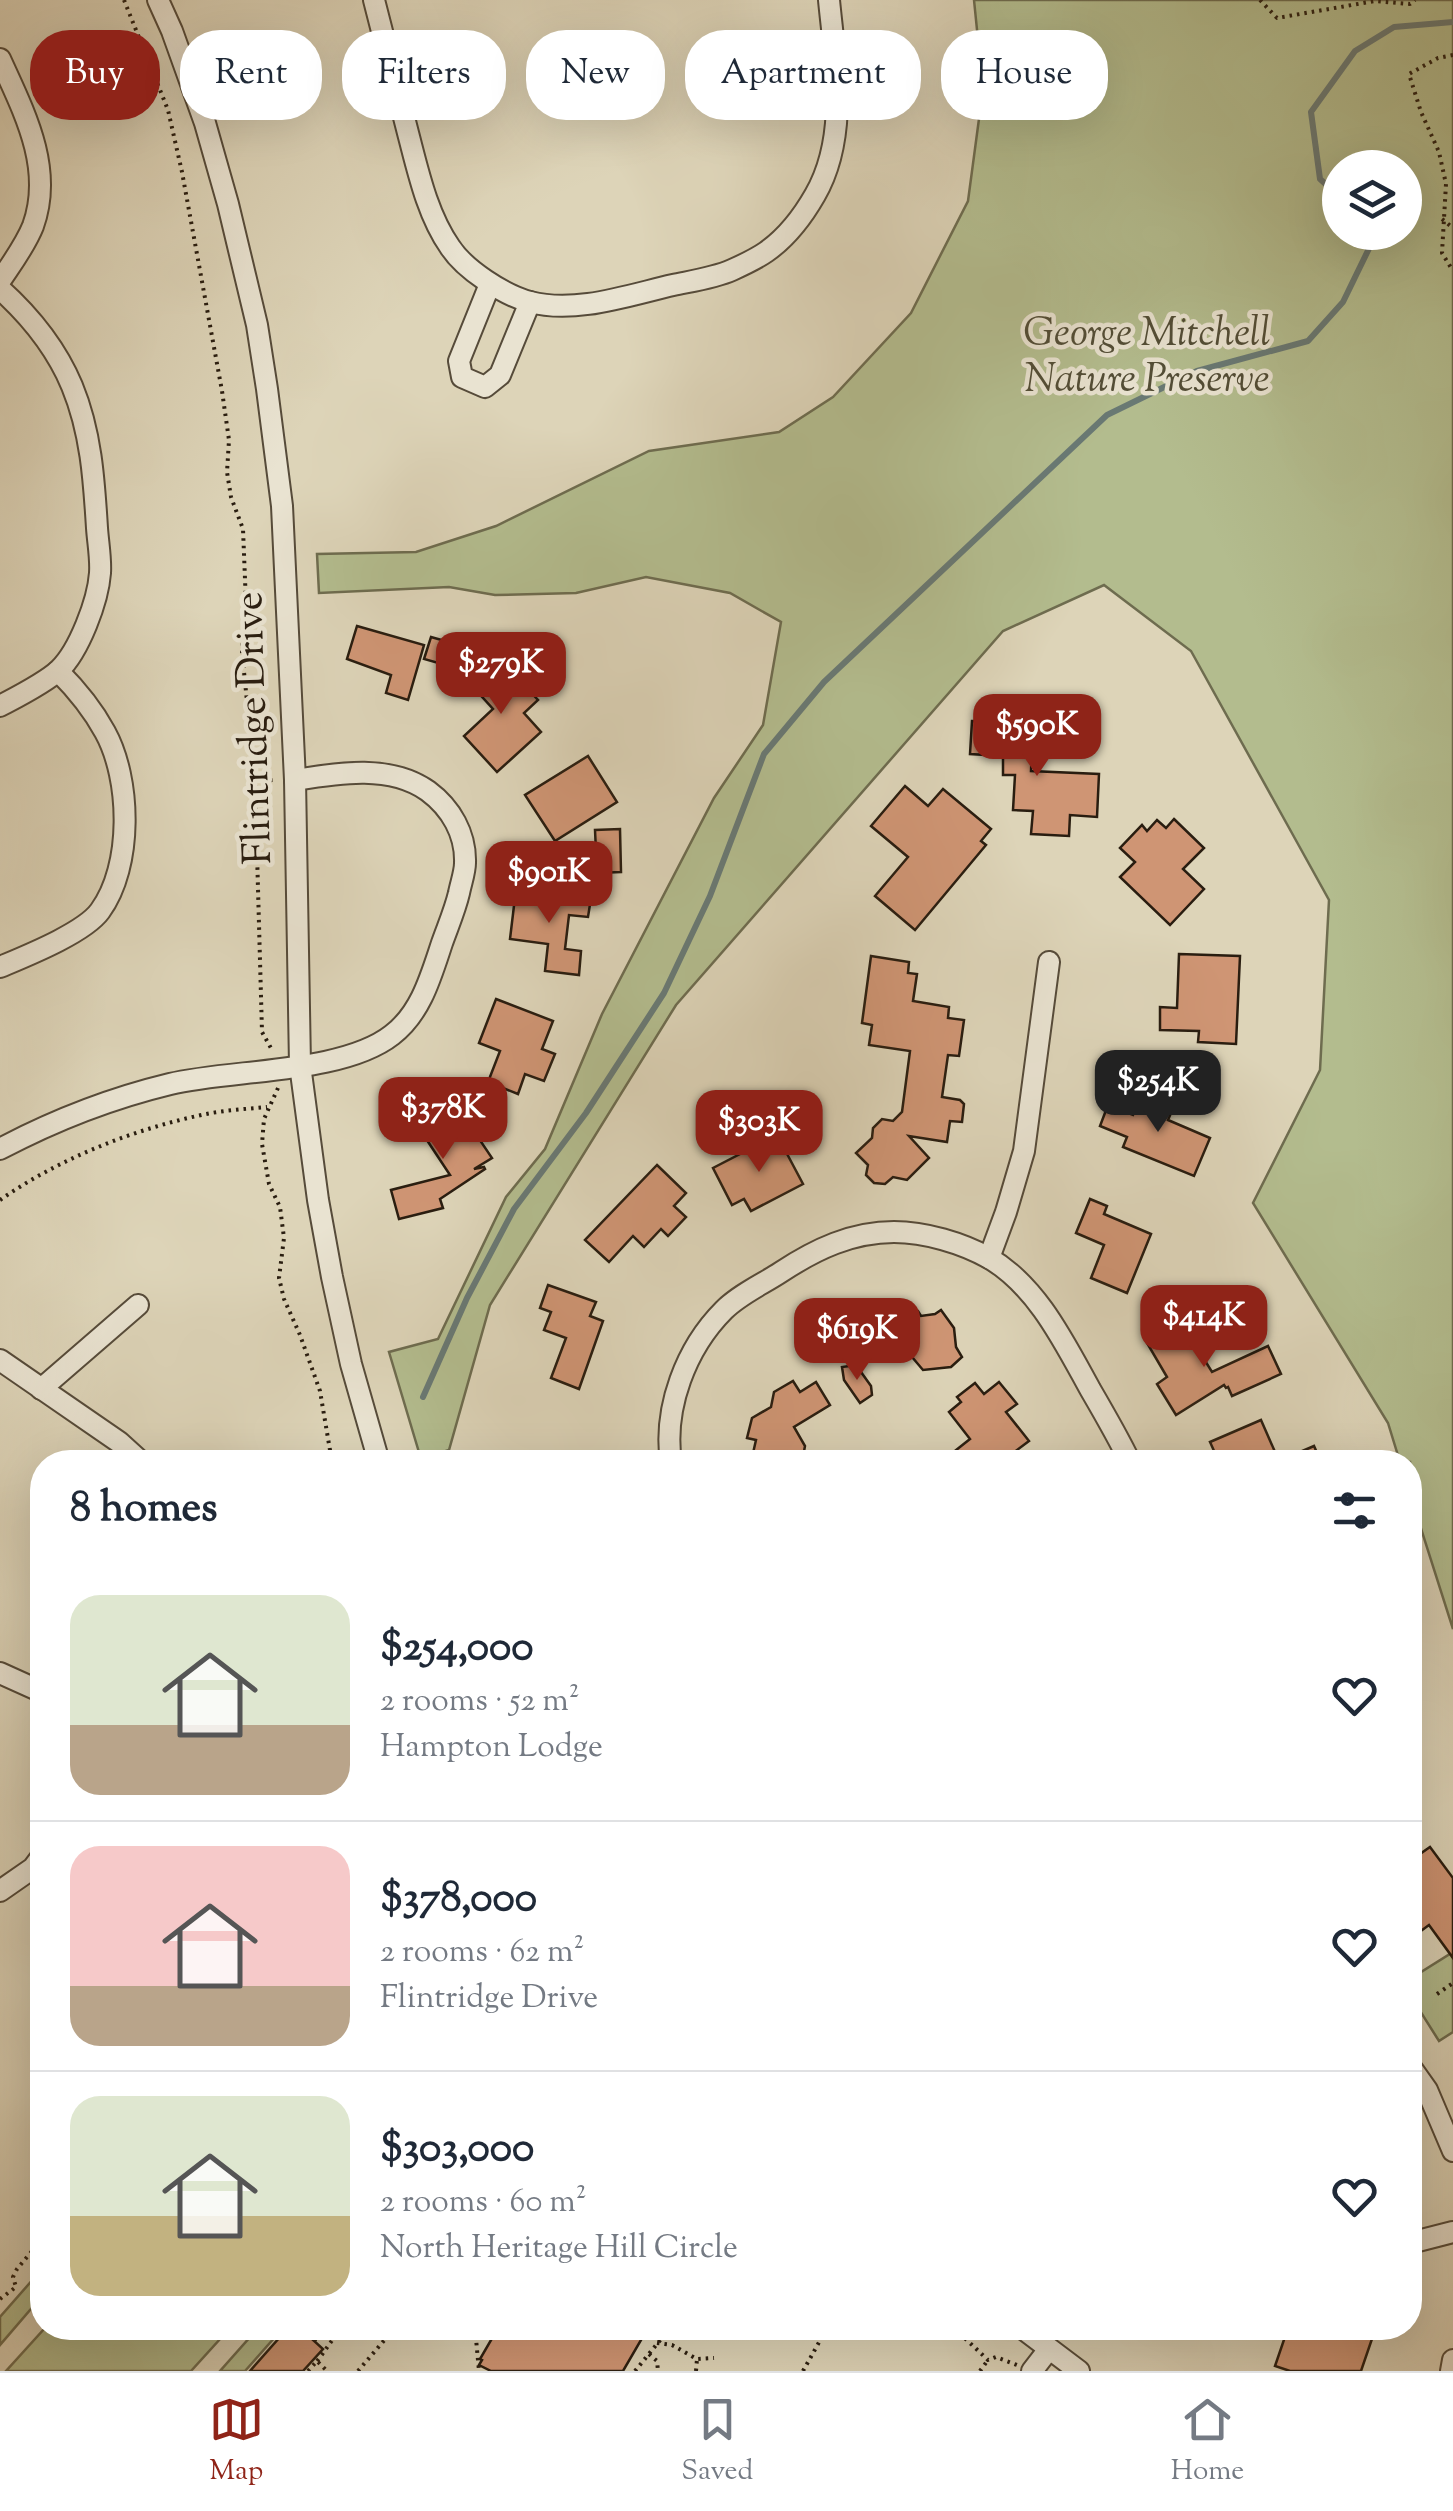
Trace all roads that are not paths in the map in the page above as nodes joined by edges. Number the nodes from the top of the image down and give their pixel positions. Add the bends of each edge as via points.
1 (158, 0) edge
2 (374, 0) edge
3 (828, 0) edge
4 (0, 60) edge
5 (0, 281) edge
6 (490, 284) junction
7 (0, 289) edge
8 (530, 302) junction
9 (58, 672) junction
10 (0, 706) edge
11 (295, 780) junction
12 (1049, 962) dead end
13 (0, 968) edge
14 (300, 1066) junction
15 (0, 1149) edge
16 (989, 1258) junction
17 (138, 1306) dead end
18 (0, 1360) edge
19 (41, 1389) junction
20 (128, 1450) edge
21 (375, 1450) edge
22 (669, 1450) edge
23 (1123, 1450) edge
24 (0, 1672) edge
25 (30, 1686) edge
26 (30, 1870) edge
27 (0, 1891) edge
28 (1422, 2083) edge
29 (1453, 2151) edge
30 (1453, 2232) edge
31 (1422, 2240) edge
32 (1037, 2340) edge
33 (1049, 2349) junction
34 (1453, 2360) edge
35 (1028, 2371) edge
36 (1079, 2371) edge
37 (1451, 2371) edge

1 - 11 street, Flintridge Drive via 205,123 257,325 282,506
2 - 6 street via 434,216 450,248
3 - 8 street via 836,128 817,192 797,223 768,251 731,271 587,304
4 - 5 street via 40,162 40,205
6 - 8 street
6 - 8 street via 459,361 462,377 485,388 500,375
7 - 9 street via 60,362 87,428 94,466 100,574 83,630
9 - 10 street
9 - 13 street via 84,698 114,753 123,852 100,912
11 - 14 street, Flintridge Drive
11 - 14 street via 374,773 406,779 427,790 456,821 465,864 413,1013 370,1048
12 - 16 street via 1024,1152
14 - 15 street via 172,1084 96,1107
14 - 21 street, Flintridge Drive via 332,1277
16 - 22 street via 920,1234 892,1232 830,1243 796,1262 728,1306 707,1329 679,1385
16 - 23 street via 1037,1301
17 - 19 street
18 - 19 street
19 - 20 street
24 - 25 street
26 - 27 street
28 - 29 street
30 - 31 street
32 - 33 street
33 - 35 street
33 - 36 street
34 - 37 street

